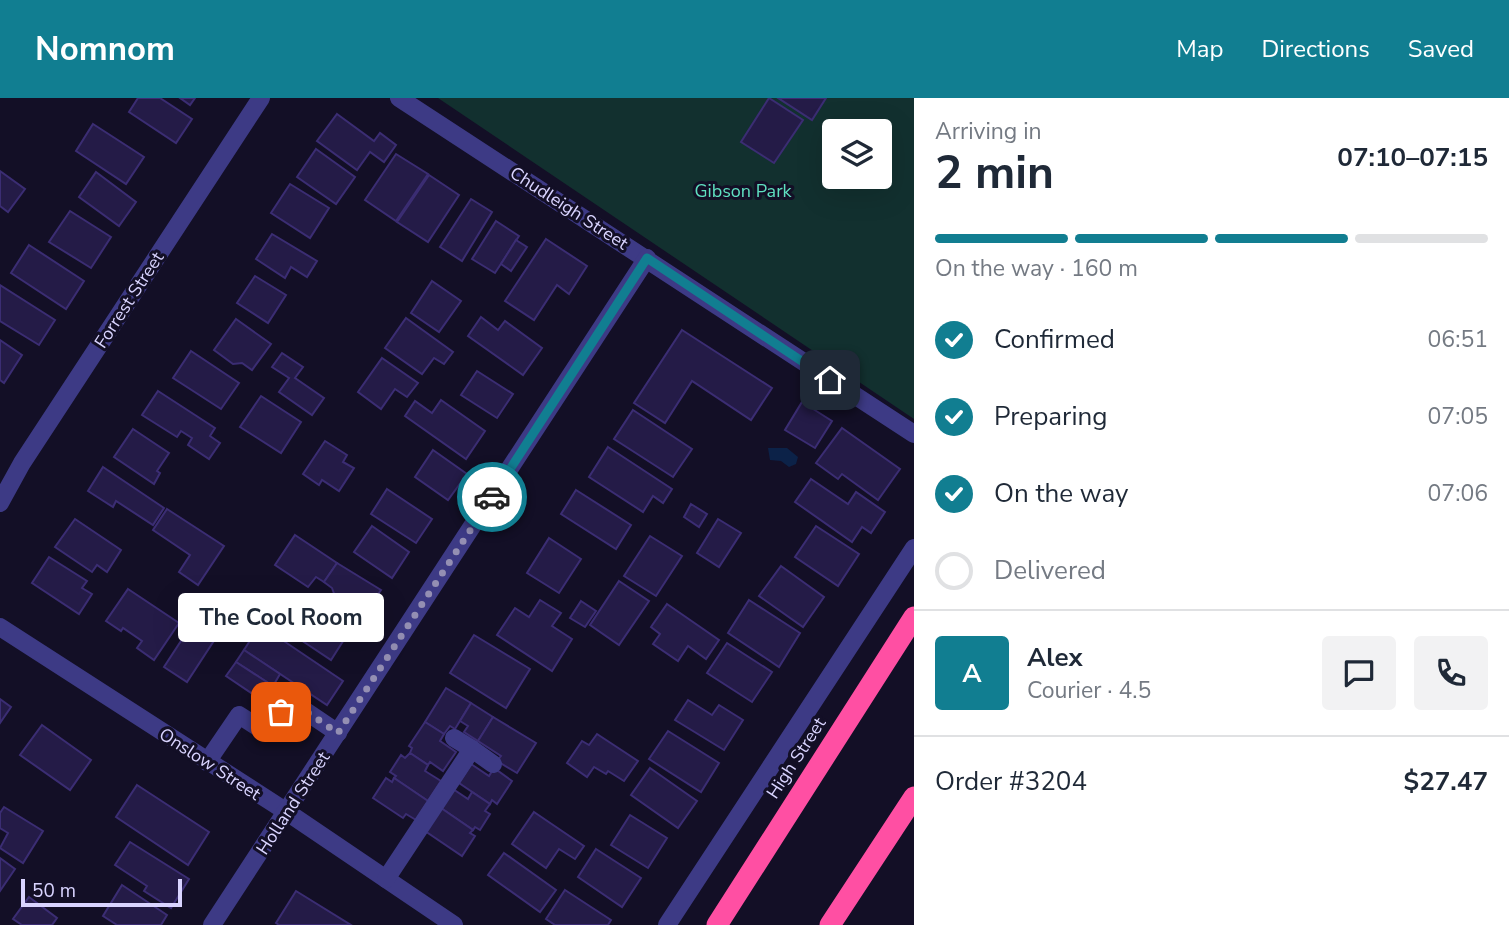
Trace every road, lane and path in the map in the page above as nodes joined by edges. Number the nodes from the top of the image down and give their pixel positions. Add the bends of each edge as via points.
1 (261, 98) edge
2 (399, 98) edge
3 (647, 258) junction
4 (914, 434) edge
5 (0, 503) edge
6 (914, 548) edge
7 (914, 617) edge
8 (0, 628) edge
9 (338, 733) junction
10 (454, 738) dead end
11 (472, 749) junction
12 (207, 762) junction
13 (493, 764) dead end
14 (914, 797) edge
15 (287, 813) junction
16 (386, 879) junction
17 (446, 923) edge
18 (212, 925) edge
19 (667, 925) edge
20 (717, 925) edge
21 (830, 925) edge

1 - 5 street, Forrest Street
2 - 3 street, Chudleigh Street
3 - 4 street, Chudleigh Street
3 - 9 street, Holland Street
6 - 19 street
7 - 20 highway, High Street
8 - 12 street, Onslow Street
9 - 12 street via 298,706 290,718 281,712 267,733 239,715
9 - 15 street, Holland Street
10 - 11 street
11 - 13 street
11 - 16 street
12 - 15 street, Onslow Street
14 - 21 highway
15 - 16 street, Onslow Street
15 - 18 street, Holland Street
16 - 17 street, Onslow Street

